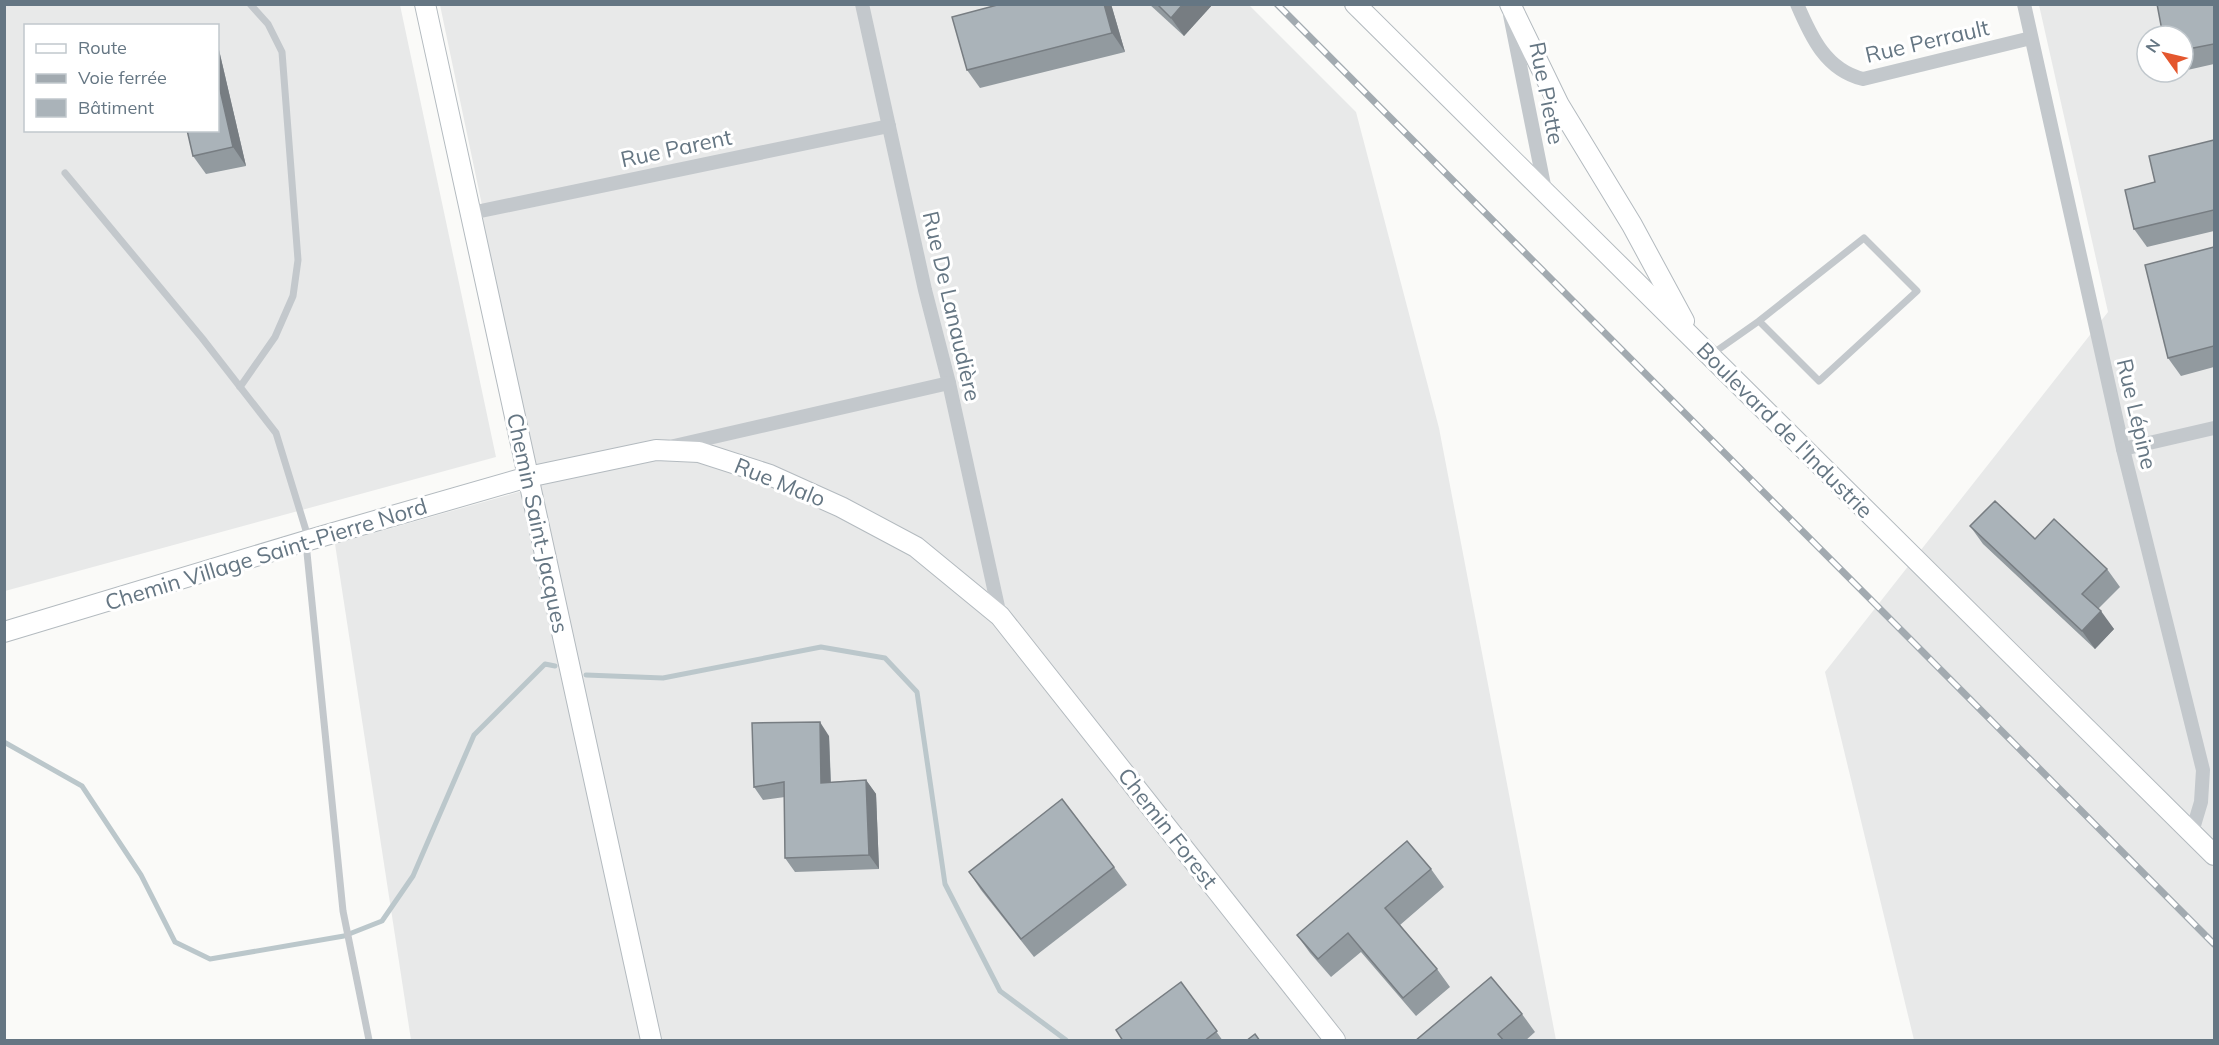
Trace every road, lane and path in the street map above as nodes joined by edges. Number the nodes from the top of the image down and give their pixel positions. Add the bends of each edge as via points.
1 (250, 4) edge
2 (425, 4) edge
3 (862, 4) edge
4 (1355, 4) edge
5 (1509, 4) edge
6 (1797, 4) edge
7 (2024, 4) edge
8 (2031, 38) junction
9 (889, 126) junction
10 (65, 174) dead end
11 (1545, 190) junction
12 (471, 213) junction
13 (1760, 321) junction
14 (1694, 339) junction
15 (1710, 356) junction
16 (949, 383) junction
17 (240, 387) junction
18 (2214, 428) edge
19 (2123, 449) junction
20 (656, 450) junction
21 (528, 477) junction
22 (307, 540) junction
23 (1000, 616) junction
24 (4, 632) edge
25 (2192, 832) junction
26 (2214, 855) edge
27 (369, 1041) edge
28 (651, 1041) edge
29 (1335, 1041) edge

1 - 17 lane via 268,24 282,52 298,260 292,296 275,337
2 - 12 street, Chemin Saint-Jacques
3 - 9 street, Rue De Lanaudière
4 - 11 street, Boulevard de l'Industrie
5 - 11 street, Rue Piette
5 - 14 street via 1560,105
6 - 8 street, Rue Perrault via 1832,65 1863,79
7 - 8 street, Rue Lépine
8 - 19 street, Rue Lépine
9 - 12 street, Rue Parent
9 - 16 street, Rue De Lanaudière
10 - 17 lane
11 - 14 street, Boulevard de l'Industrie
12 - 21 street, Chemin Saint-Jacques
13 - 13 lane via 1819,381 1917,291 1864,238
13 - 15 lane
14 - 15 street, Boulevard de l'Industrie
15 - 25 street, Boulevard de l'Industrie
16 - 20 street
16 - 23 street, Rue De Lanaudière
17 - 22 lane via 276,433
18 - 19 street
19 - 25 street, Rue Lépine via 2203,770 2201,802
20 - 21 street, Rue Malo
20 - 23 street, Rue Malo via 699,452 770,475 841,507 916,547
21 - 22 street, Chemin Village Saint-Pierre Nord
21 - 28 street, Chemin Saint-Jacques
22 - 24 street, Chemin Village Saint-Pierre Nord
22 - 27 lane via 343,911
23 - 29 street, Chemin Forest
25 - 26 street, Boulevard de l'Industrie

